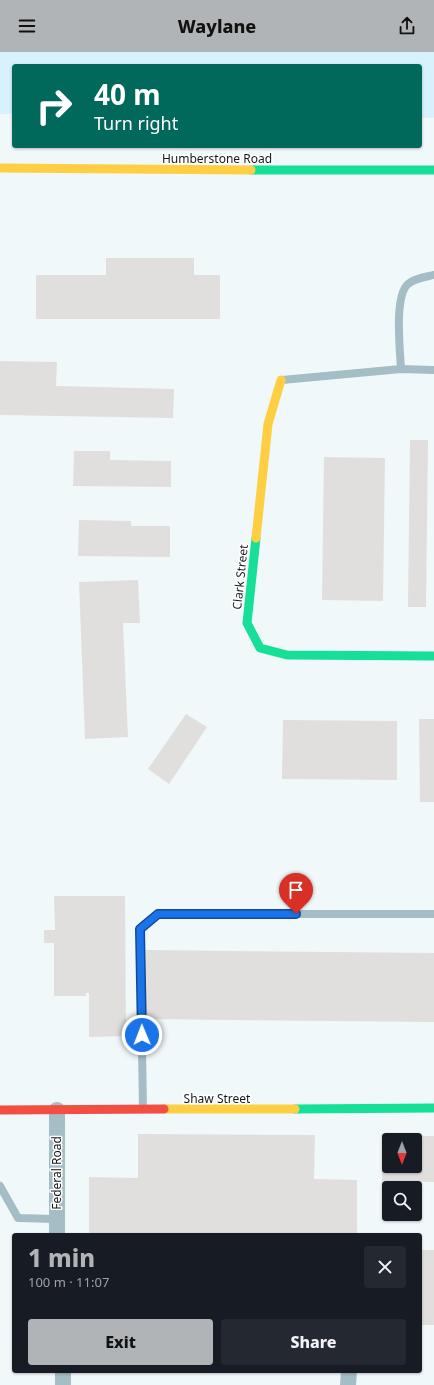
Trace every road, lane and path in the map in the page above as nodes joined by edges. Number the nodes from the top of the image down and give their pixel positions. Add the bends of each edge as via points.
1 (0, 168) edge
2 (434, 170) edge
3 (434, 275) edge
4 (401, 369) junction
5 (434, 370) edge
6 (281, 380) joint
7 (434, 656) edge
8 (434, 914) edge
9 (434, 1108) edge
10 (0, 1110) edge
11 (57, 1110) junction
12 (143, 1110) junction
13 (0, 1186) edge
14 (56, 1227) edge
15 (63, 1373) edge
16 (349, 1373) edge
17 (63, 1385) edge
18 (348, 1385) edge

1 - 2 street, Humberstone Road
3 - 4 lane via 421,277 408,284 402,293 399,307
4 - 5 lane
4 - 6 lane
6 - 7 street, Clark Street via 268,424 248,623 260,648 287,655
8 - 12 lane via 158,914 140,929
9 - 12 street, Shaw Street
10 - 11 street, Shaw Street
11 - 12 street, Shaw Street
11 - 14 street, Federal Road
13 - 14 lane via 18,1218
15 - 17 street
16 - 18 street

